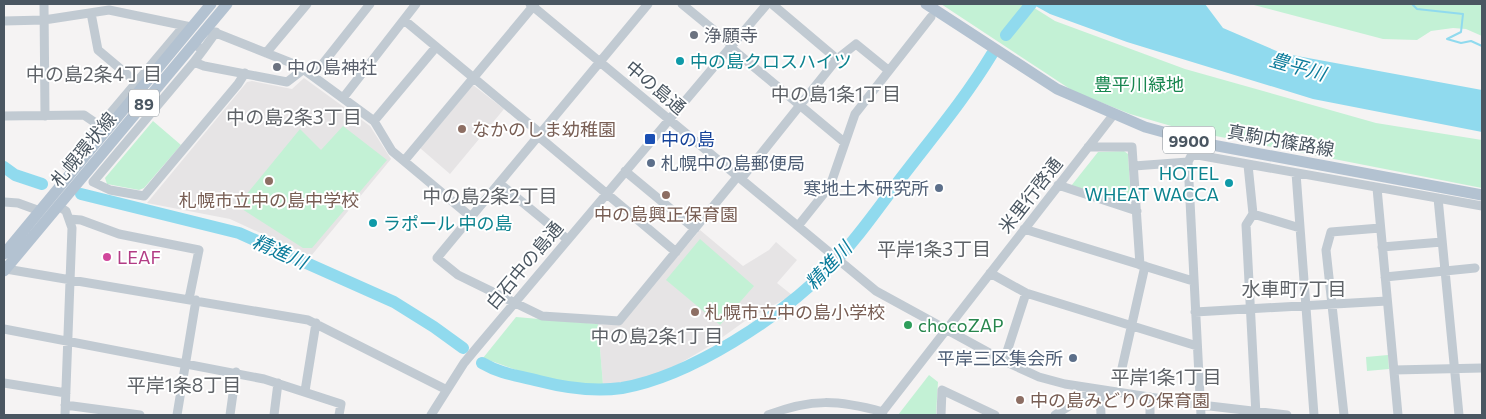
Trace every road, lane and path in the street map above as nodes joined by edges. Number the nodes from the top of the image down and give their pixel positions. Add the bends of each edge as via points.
1 (44, 4) edge
2 (211, 4) edge
3 (227, 4) edge
4 (307, 4) edge
5 (370, 4) edge
6 (416, 4) edge
7 (648, 4) edge
8 (682, 4) edge
9 (767, 4) edge
10 (772, 4) edge
11 (926, 4) edge
12 (533, 5) edge
13 (109, 7) edge
14 (91, 13) junction
15 (931, 17) dead end
16 (44, 20) junction
17 (404, 20) junction
18 (4, 21) edge
19 (187, 27) junction
20 (211, 31) junction
21 (731, 46) junction
22 (199, 47) junction
23 (436, 47) junction
24 (266, 53) junction
25 (837, 59) junction
26 (194, 62) junction
27 (600, 62) junction
28 (304, 69) junction
29 (888, 70) junction
30 (245, 73) junction
31 (313, 76) junction
32 (474, 78) junction
33 (136, 82) junction
34 (343, 98) junction
35 (800, 105) junction
36 (1114, 114) junction
37 (4, 116) edge
38 (45, 116) junction
39 (669, 118) junction
40 (374, 121) junction
41 (100, 126) junction
42 (539, 135) junction
43 (844, 142) junction
44 (1088, 147) junction
45 (404, 161) junction
46 (1188, 162) junction
47 (1248, 165) junction
48 (66, 166) dead end
49 (1134, 166) junction
50 (625, 170) junction
51 (1296, 172) junction
52 (739, 177) junction
53 (499, 183) junction
54 (1058, 185) junction
55 (1377, 188) junction
56 (607, 193) junction
57 (1482, 195) edge
58 (1438, 198) junction
59 (4, 202) edge
60 (58, 206) junction
61 (1482, 206) edge
62 (40, 211) junction
63 (1137, 211) junction
64 (1253, 214) junction
65 (471, 217) junction
66 (69, 219) junction
67 (798, 226) junction
68 (1300, 228) junction
69 (1380, 228) junction
70 (695, 229) junction
71 (1024, 229) junction
72 (567, 240) junction
73 (1442, 242) junction
74 (1382, 247) junction
75 (676, 252) junction
76 (4, 254) edge
77 (1143, 265) junction
78 (1475, 268) dead end
79 (5, 270) edge
80 (1446, 271) junction
81 (990, 272) junction
82 (1385, 277) junction
83 (70, 279) junction
84 (1193, 281) junction
85 (1026, 293) junction
86 (192, 300) junction
87 (1387, 301) junction
88 (515, 302) junction
89 (1332, 305) junction
90 (1307, 306) junction
91 (1251, 310) junction
92 (1195, 312) junction
93 (316, 323) junction
94 (1132, 326) junction
95 (946, 329) junction
96 (4, 330) edge
97 (68, 342) junction
98 (1197, 346) junction
99 (1004, 361) junction
100 (185, 363) junction
101 (1122, 368) dead end
102 (1456, 368) junction
103 (1482, 368) edge
104 (1394, 370) junction
105 (236, 372) junction
106 (4, 383) edge
107 (278, 383) junction
108 (1087, 388) junction
109 (446, 390) junction
110 (1100, 390) junction
111 (305, 392) junction
112 (66, 393) junction
113 (1150, 397) junction
114 (65, 405) junction
115 (1201, 405) junction
116 (882, 413) edge
117 (1256, 413) edge
118 (121, 414) edge
119 (992, 414) edge
120 (65, 415) edge
121 (140, 415) edge
122 (177, 415) edge
123 (230, 415) edge
124 (274, 415) edge
125 (339, 415) edge
126 (431, 415) edge
127 (768, 415) edge
128 (941, 415) edge
129 (1055, 415) edge
130 (1101, 415) edge
131 (1150, 415) edge
132 (1201, 415) edge
133 (1288, 415) edge
134 (1314, 415) edge
135 (1344, 415) edge
136 (1398, 415) edge
137 (1459, 415) edge

1 - 16 street
2 - 19 main road, 札幌環状線 / 89
3 - 20 main road, 札幌環状線 / 89
4 - 24 street
5 - 31 street
6 - 17 street
7 - 27 street
8 - 21 street
9 - 21 street, 白石中の島通
10 - 25 street
11 - 36 main road, 真駒内篠路線 / 9900 via 1057,89
12 - 27 street, 中の島通
12 - 32 street
13 - 14 street
13 - 19 street
14 - 16 street
14 - 33 street via 98,50
15 - 29 street
16 - 18 street
16 - 38 street
17 - 23 street
17 - 34 street
19 - 33 street
19 - 62 main road, 札幌環状線 / 89
20 - 22 main road, 札幌環状線 / 89
20 - 24 street
21 - 35 street
21 - 39 street, 白石中の島通
22 - 26 street
22 - 60 main road, 札幌環状線 / 89
23 - 32 street
23 - 40 street
24 - 28 street
25 - 29 street via 856,44
25 - 35 street
26 - 30 street
26 - 30 street via 93,182 110,190 144,196
27 - 39 street, 中の島通
27 - 42 street
28 - 30 street via 290,82
28 - 31 street
29 - 43 street via 855,114
31 - 34 street
32 - 42 street
32 - 45 street
33 - 41 street
34 - 40 street
35 - 43 street
35 - 52 street
36 - 44 street, 米里行啓通
36 - 57 main road, 真駒内篠路線 / 9900 via 1152,129 1207,144
37 - 38 street
38 - 41 street via 86,116
39 - 50 street, 白石中の島通
39 - 52 street, 中の島通
40 - 45 street via 392,151
41 - 48 street
42 - 53 street
42 - 56 street
43 - 67 street via 830,186
44 - 49 street via 1132,147
44 - 54 street, 米里行啓通
45 - 65 street
46 - 47 street via 1192,154
46 - 49 street
46 - 84 street
47 - 51 street
47 - 64 street
49 - 63 street
50 - 56 street, 白石中の島通
50 - 70 street
51 - 55 street
51 - 68 street
52 - 67 street, 中の島通
52 - 70 street
53 - 65 street
53 - 72 street
54 - 63 street
54 - 71 street, 米里行啓通
55 - 58 street
55 - 69 street
56 - 72 street, 白石中の島通
56 - 75 street
58 - 61 street
58 - 73 street
59 - 62 street
60 - 66 street via 66,211
60 - 79 main road, 札幌環状線 / 89
62 - 76 main road, 札幌環状線 / 89
63 - 77 street
64 - 68 street
64 - 91 street via 1246,225
65 - 88 street via 437,258 458,275
66 - 83 street via 72,228
66 - 86 street via 119,234 199,250
67 - 95 street, 中の島通 via 876,291
68 - 90 street
69 - 74 street
69 - 89 street via 1331,232 1326,250
70 - 75 street
71 - 77 street
71 - 81 street, 米里行啓通
72 - 88 street, 白石中の島通
73 - 74 street
73 - 80 street
74 - 82 street
75 - 88 street via 619,321 542,316
77 - 84 street
77 - 94 street
78 - 80 street
79 - 83 street
80 - 82 street
80 - 102 street
81 - 85 street
81 - 95 street, 米里行啓通
82 - 87 street
83 - 86 street
83 - 97 street
84 - 92 street
85 - 94 street
85 - 99 street
86 - 93 street
86 - 100 street
87 - 89 street
87 - 104 street
88 - 109 street, 白石中の島通
89 - 90 street
89 - 135 street
90 - 91 street
90 - 134 street
91 - 92 street
91 - 117 street
92 - 98 street
93 - 109 street
93 - 111 street
94 - 98 street
94 - 101 street
95 - 99 street
95 - 116 street, 米里行啓通
96 - 97 street
97 - 100 street
97 - 112 street
98 - 115 street
99 - 108 street via 1039,377
100 - 105 street
100 - 122 street
102 - 103 street
102 - 104 street
102 - 137 street
104 - 136 street
105 - 107 street
105 - 123 street
106 - 112 street
107 - 111 street
107 - 124 street
108 - 110 street
108 - 129 street via 1085,396
109 - 126 street, 白石中の島通
110 - 113 street
110 - 130 street
111 - 125 street via 341,404
112 - 114 street
113 - 115 street
113 - 131 street
114 - 118 street
114 - 120 street
115 - 117 street
115 - 132 street
116 - 127 street via 836,401
117 - 133 street
118 - 121 street
119 - 128 street via 942,390

